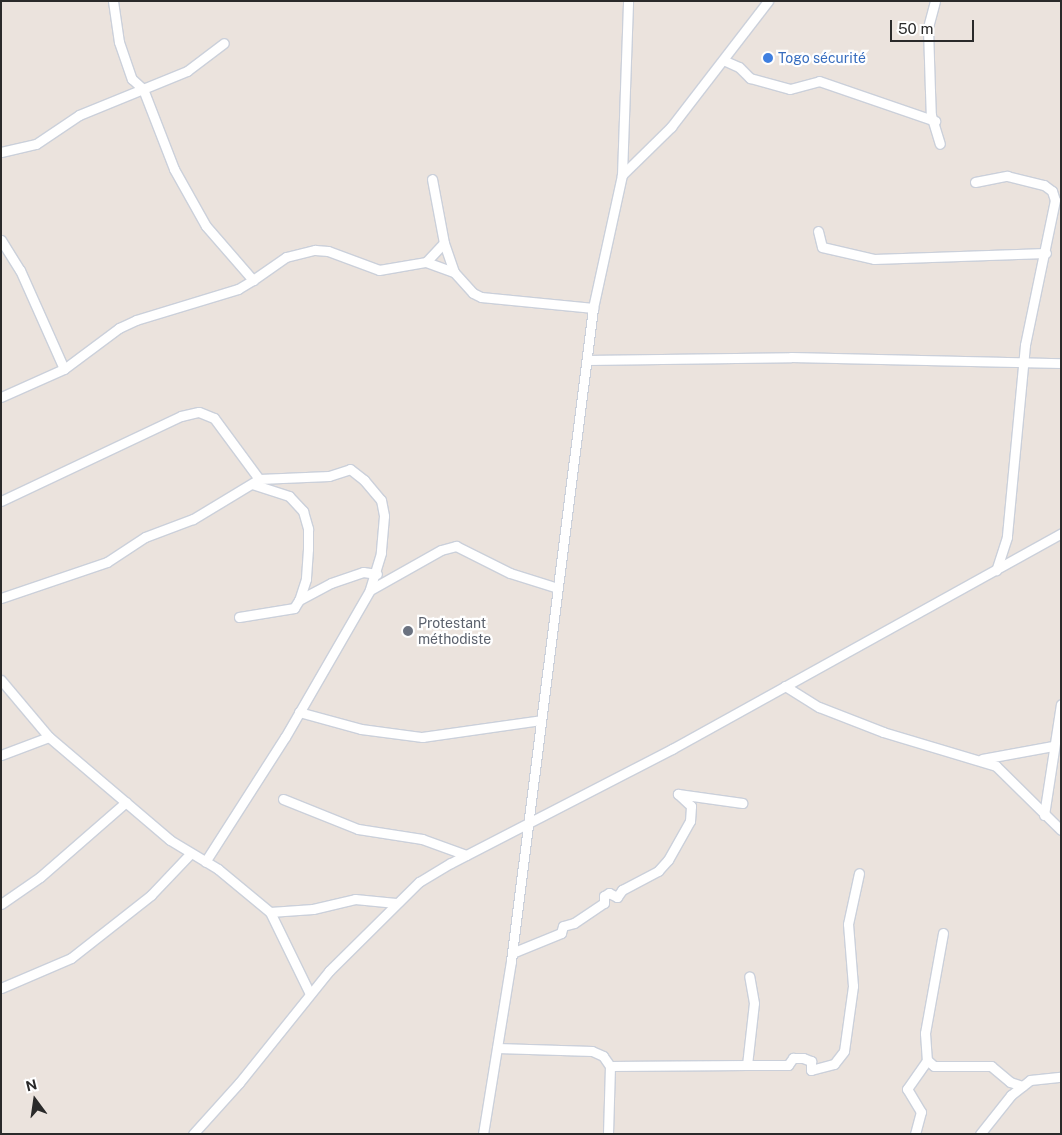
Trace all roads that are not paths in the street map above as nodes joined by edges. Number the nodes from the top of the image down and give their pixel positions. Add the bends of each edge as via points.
1 (113, 1) edge
2 (628, 1) edge
3 (768, 1) edge
4 (935, 1) edge
5 (224, 43) dead end
6 (723, 60) junction
7 (132, 79) junction
8 (143, 89) junction
9 (125, 94) junction
10 (935, 121) junction
11 (940, 144) dead end
12 (1, 152) edge
13 (622, 175) junction
14 (432, 179) dead end
15 (975, 182) dead end
16 (818, 231) dead end
17 (1, 240) edge
18 (444, 243) junction
19 (1046, 253) junction
20 (426, 262) junction
21 (454, 272) junction
22 (253, 280) junction
23 (593, 308) junction
24 (587, 360) junction
25 (1024, 360) junction
26 (1061, 363) edge
27 (64, 369) junction
28 (1, 397) edge
29 (256, 482) junction
30 (1, 501) edge
31 (1061, 533) edge
32 (996, 570) junction
33 (377, 574) junction
34 (558, 588) junction
35 (370, 590) junction
36 (1, 598) edge
37 (299, 600) junction
38 (239, 617) dead end
39 (1, 680) edge
40 (785, 686) junction
41 (1061, 704) edge
42 (299, 712) junction
43 (541, 720) junction
44 (49, 737) junction
45 (1053, 746) junction
46 (1, 755) edge
47 (981, 759) junction
48 (283, 799) dead end
49 (126, 802) junction
50 (742, 804) dead end
51 (1044, 815) junction
52 (528, 825) junction
53 (1061, 830) edge
54 (190, 854) junction
55 (466, 855) junction
56 (204, 862) junction
57 (859, 873) dead end
58 (396, 903) junction
59 (1, 904) edge
60 (270, 912) junction
61 (943, 934) dead end
62 (512, 953) junction
63 (749, 976) dead end
64 (1, 988) edge
65 (310, 994) junction
66 (497, 1048) junction
67 (927, 1060) junction
68 (747, 1065) junction
69 (610, 1066) junction
70 (1061, 1077) edge
71 (1022, 1086) junction
72 (192, 1134) edge
73 (483, 1134) edge
74 (608, 1134) edge
75 (915, 1134) edge
76 (980, 1134) edge

1 - 7 street via 119,42
2 - 13 street
3 - 6 street
4 - 10 street via 928,28 931,115
5 - 8 street via 187,71
6 - 10 street via 739,67 750,78 790,88 819,81
6 - 13 street via 671,127
7 - 8 street
7 - 9 street
8 - 9 street
8 - 22 street via 174,169 206,226
9 - 12 street via 79,115 36,144
10 - 11 street
13 - 23 street
14 - 18 street
15 - 19 street via 1007,176 1044,185 1052,191 1054,200
16 - 19 street via 822,248 874,259
17 - 27 street via 20,270
18 - 20 street
18 - 21 street
19 - 25 street
20 - 21 street
20 - 22 street via 379,270 328,251 315,250 286,258
21 - 23 street via 473,293 481,297
22 - 27 street via 238,290 119,328
23 - 24 street
24 - 25 street via 791,357
24 - 34 street
25 - 26 street
25 - 32 street via 1007,537
27 - 28 street
29 - 30 street via 214,418 199,412 181,416
29 - 33 street via 315,478 354,471 384,507
29 - 36 street via 193,519 146,537 108,562
29 - 37 street via 289,496 303,511 308,529 308,549 306,579
31 - 32 street
32 - 40 street
33 - 35 street
33 - 37 street via 363,572 331,583
34 - 35 street via 510,573 456,546 441,550
34 - 43 street
35 - 42 street
37 - 38 street via 294,608
39 - 44 street
40 - 47 street via 819,707 883,732
40 - 52 street
41 - 45 street
42 - 43 street via 362,729 422,737
42 - 56 street
43 - 52 street
44 - 46 street
44 - 49 street
45 - 47 street
45 - 51 street
47 - 51 street via 1013,779
48 - 55 street via 358,829 422,839
49 - 54 street
49 - 59 street via 40,877
50 - 62 street via 678,794 691,806 690,821 658,871 622,890 617,897 608,893 604,896 604,903 574,923 563,926 561,933
51 - 53 street
52 - 55 street
52 - 62 street
54 - 56 street
54 - 64 street via 151,895 71,958
55 - 58 street via 419,882
56 - 60 street
57 - 68 street via 848,924 853,986 844,1051 834,1064 811,1070 811,1061 803,1058 793,1058 788,1065
58 - 60 street via 355,899 313,909
58 - 65 street
60 - 65 street
61 - 67 street via 925,1033
62 - 66 street
63 - 68 street via 754,1003
65 - 72 street via 239,1083
66 - 69 street via 592,1051 603,1056
66 - 73 street
67 - 71 street via 934,1066 991,1066 1010,1082
67 - 75 street via 907,1089 921,1112
68 - 69 street
69 - 74 street
70 - 71 street via 1036,1079
71 - 76 street

